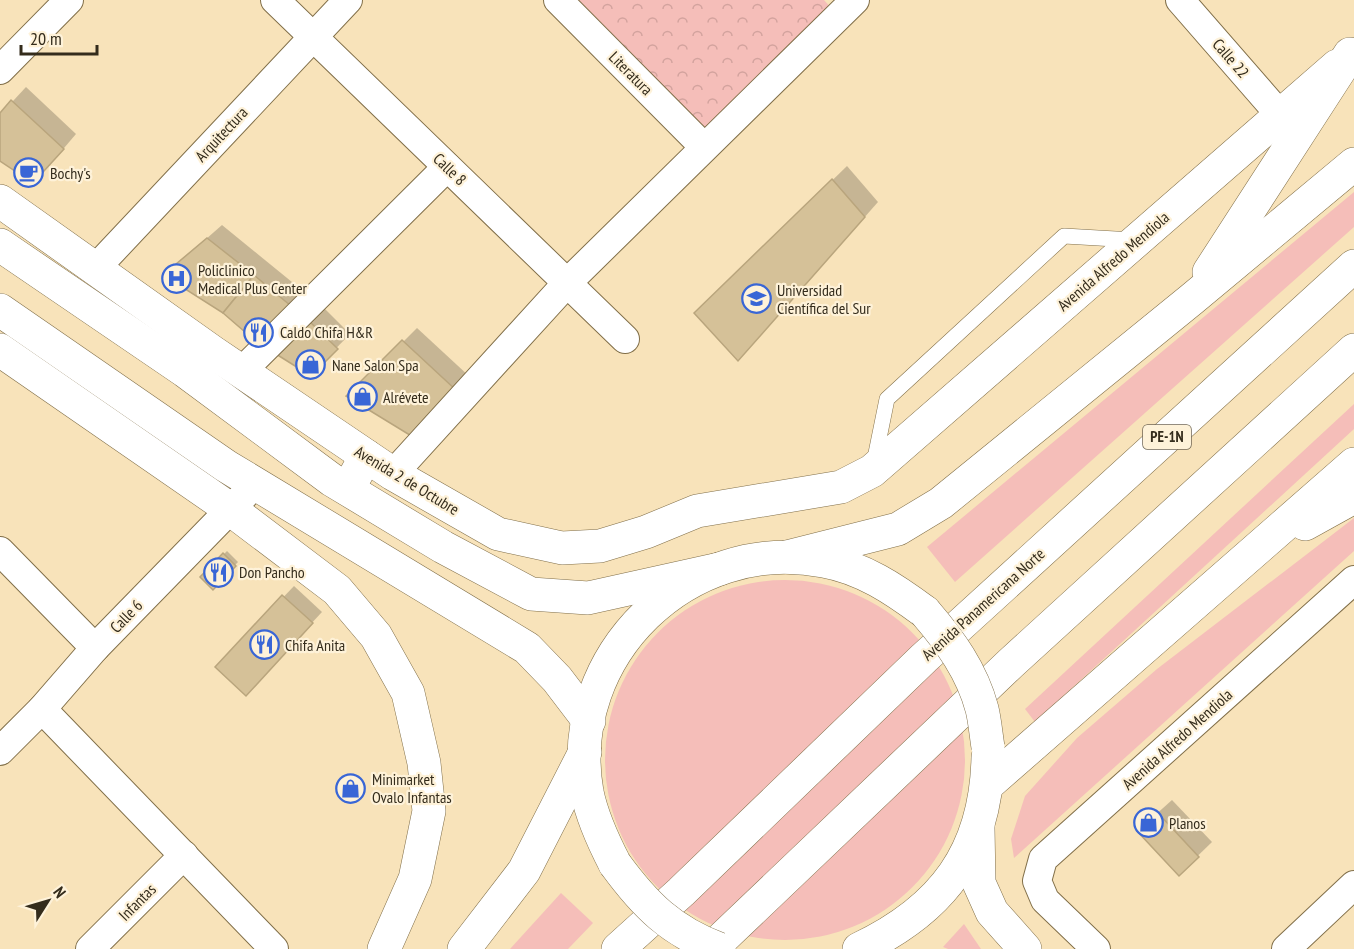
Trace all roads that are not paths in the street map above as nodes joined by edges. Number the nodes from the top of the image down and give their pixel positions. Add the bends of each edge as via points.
1 (69, 0) edge
2 (275, 0) edge
3 (348, 0) edge
4 (558, 0) edge
5 (1180, 0) edge
6 (844, 4) edge
7 (312, 36) junction
8 (1352, 52) edge
9 (0, 70) edge
10 (1281, 116) junction
11 (704, 147) junction
12 (1354, 164) edge
13 (447, 167) junction
14 (0, 201) edge
15 (1136, 241) junction
16 (0, 245) edge
17 (1354, 266) edge
18 (95, 269) junction
19 (567, 283) junction
20 (1192, 299) junction
21 (0, 310) edge
22 (625, 339) dead end
23 (0, 350) edge
24 (1354, 350) edge
25 (241, 372) junction
26 (366, 456) junction
27 (1354, 464) edge
28 (872, 471) junction
29 (393, 474) junction
30 (255, 484) junction
31 (348, 489) junction
32 (1354, 497) edge
33 (230, 509) junction
34 (0, 551) edge
35 (1250, 554) junction
36 (787, 557) junction
37 (719, 568) junction
38 (1354, 580) edge
39 (95, 648) junction
40 (42, 709) junction
41 (587, 736) junction
42 (0, 750) edge
43 (987, 785) junction
44 (978, 828) junction
45 (184, 855) junction
46 (1354, 885) edge
47 (90, 949) edge
48 (274, 949) edge
49 (384, 949) edge
50 (464, 949) edge
51 (618, 949) edge
52 (711, 949) edge
53 (720, 949) edge
54 (859, 949) edge
55 (1026, 949) edge
56 (1096, 949) edge
57 (1286, 949) edge

1 - 9 street
2 - 7 street, Calle 8
3 - 7 street, Arquitectura
4 - 11 street, Literatura
5 - 10 street, Calle 22
6 - 11 street
7 - 13 street, Calle 8
7 - 18 street, Arquitectura
8 - 10 main road, Avenida Alfredo Mendiola
8 - 20 main road
10 - 15 main road, Avenida Alfredo Mendiola
11 - 19 street
12 - 20 main road
13 - 19 street, Calle 8
13 - 25 street
14 - 18 main road, Avenida 2 de Octubre
15 - 28 main road, Avenida Alfredo Mendiola
15 - 28 lane via 1064,236 886,399
16 - 31 main road
17 - 51 main road, Avenida Panamericana Norte / PE-1N via 924,658
18 - 25 main road, Avenida 2 de Octubre
19 - 22 street, Calle 8
19 - 29 street
20 - 36 main road via 941,503 898,529
21 - 30 main road
23 - 33 main road
24 - 52 main road via 1011,663
25 - 26 main road, Avenida 2 de Octubre
26 - 29 main road, Avenida 2 de Octubre
26 - 31 main road
27 - 35 main road
28 - 29 main road, Avenida 2 de Octubre via 841,487 697,511 600,546 562,548 498,534
30 - 33 street, Calle 6
30 - 41 main road via 527,648 557,679
31 - 37 main road via 443,547 531,594 588,598
32 - 35 main road
33 - 39 street, Calle 6
33 - 49 main road via 338,590 376,636 408,693 424,763 429,811 415,879
34 - 39 street
35 - 43 main road
36 - 37 main road
36 - 43 main road, bridge via 825,561 861,572 895,589 925,612 950,641 969,674 982,710 988,747
37 - 41 main road via 657,603 632,629 597,690
38 - 56 street, Avenida Alfredo Mendiola via 1043,859 1037,881 1045,900
39 - 40 street, Calle 6
40 - 42 street, Calle 6
40 - 45 street
41 - 50 main road via 524,871
41 - 53 main road, bridge via 587,791 598,829 615,864 638,895 667,921 700,942
43 - 44 main road
44 - 54 main road via 943,889 918,915
44 - 55 main road via 979,883 992,912
45 - 47 street, Infantas
45 - 48 street
46 - 57 street

